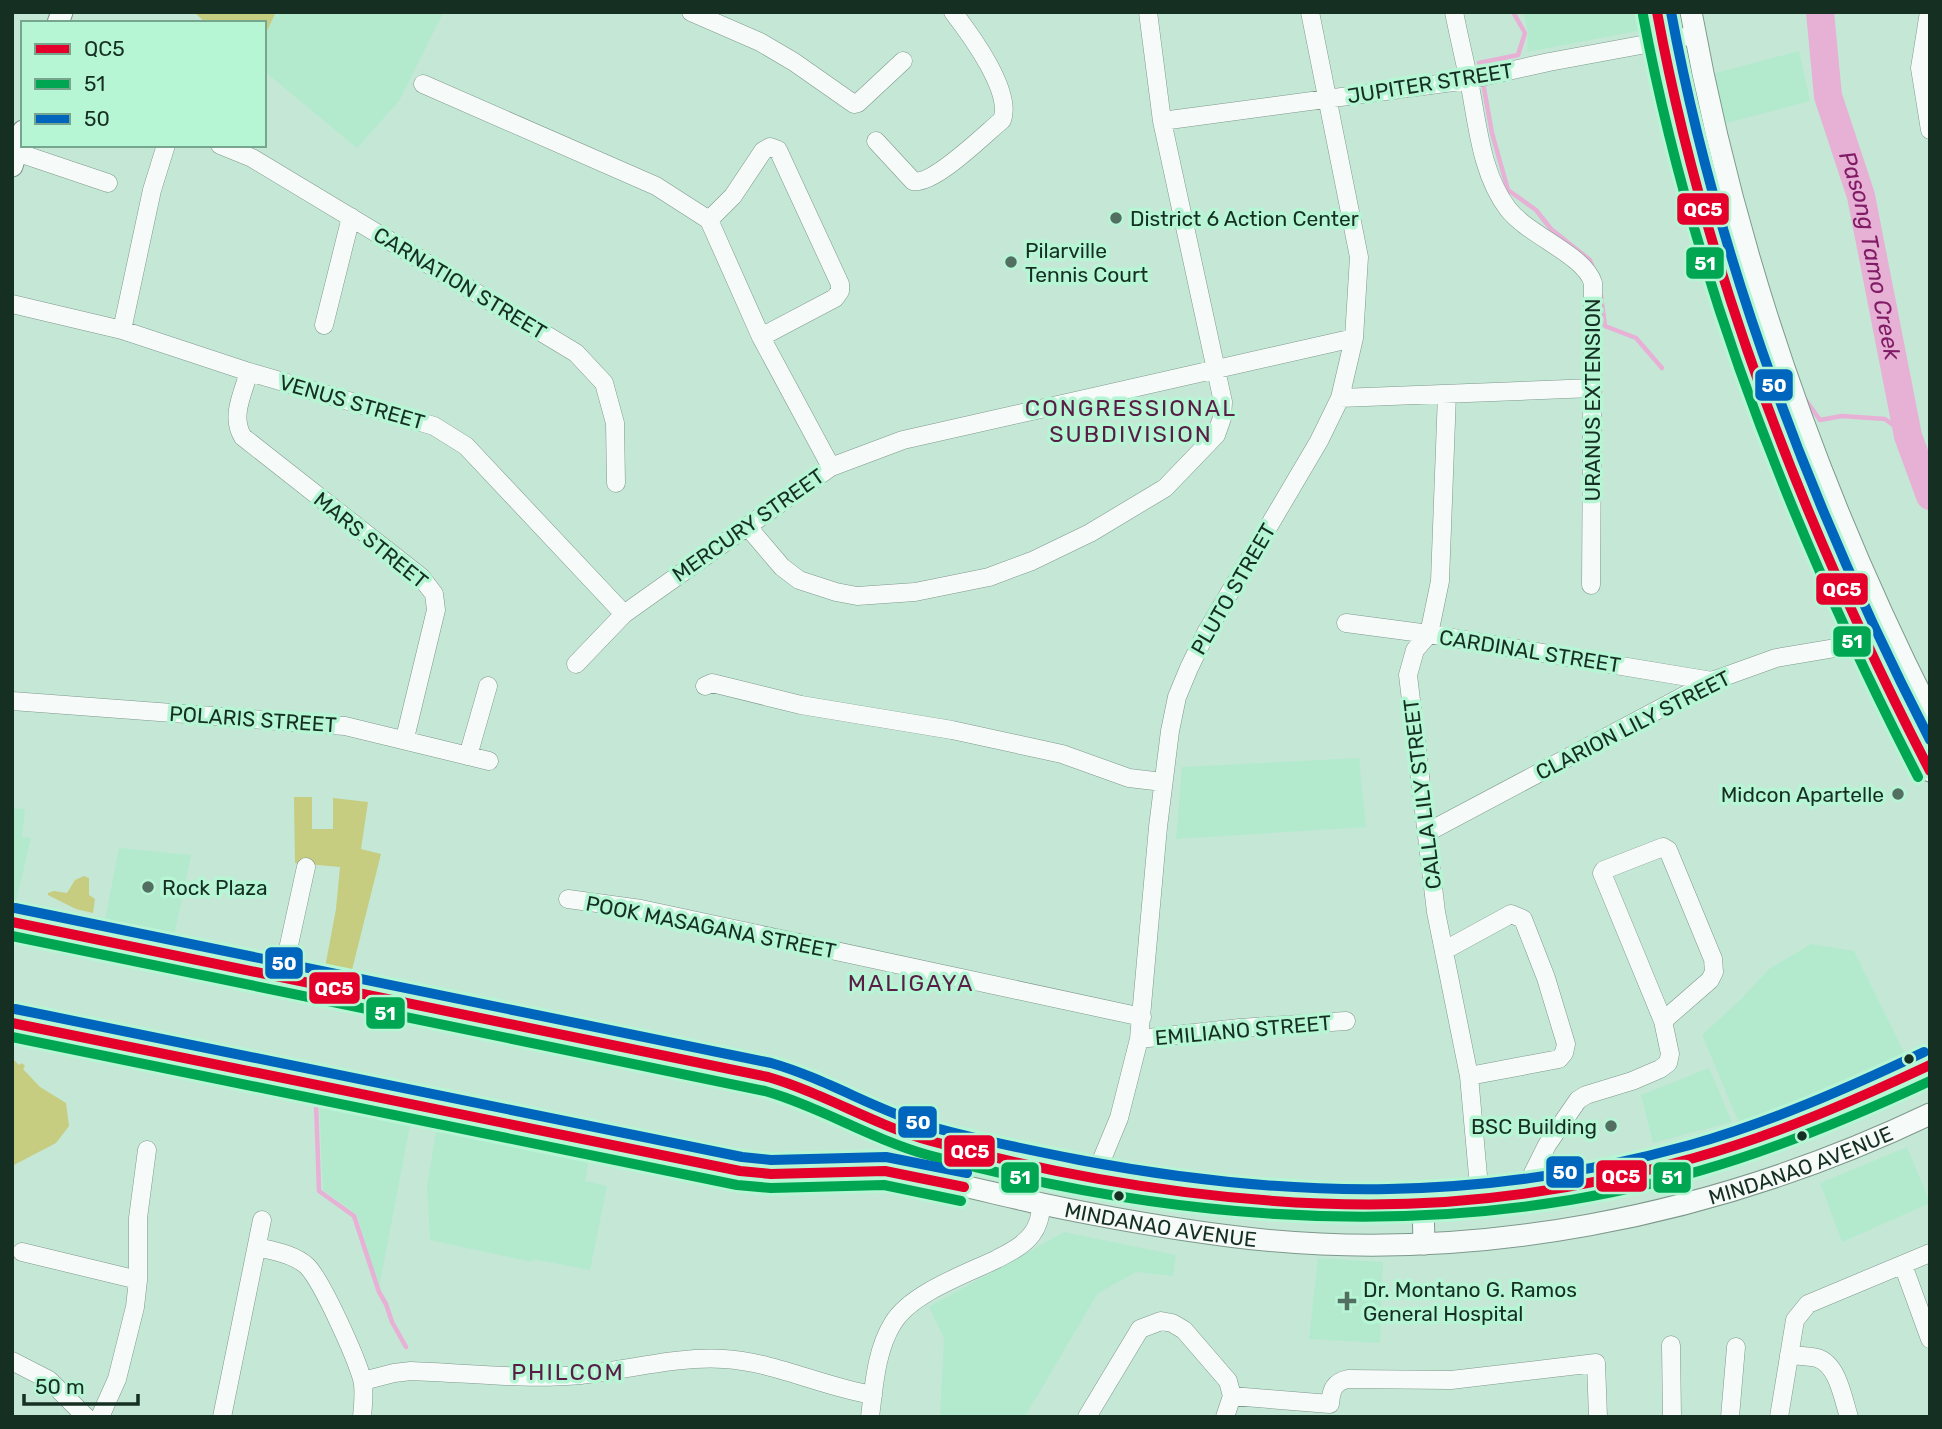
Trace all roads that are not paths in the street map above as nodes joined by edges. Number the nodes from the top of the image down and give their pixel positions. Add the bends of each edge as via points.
1 (691, 12) edge
2 (953, 12) edge
3 (1148, 12) edge
4 (1310, 12) edge
5 (1454, 12) edge
6 (1657, 12) edge
7 (1691, 12) edge
8 (1929, 12) edge
9 (1695, 35) junction
10 (1926, 37) edge
11 (1662, 41) junction
12 (903, 61) dead end
13 (1468, 80) junction
14 (423, 84) dead end
15 (1327, 100) junction
16 (1162, 121) junction
17 (1930, 130) edge
18 (21, 137) edge
19 (876, 141) dead end
20 (165, 147) edge
21 (225, 147) edge
22 (14, 159) edge
23 (108, 183) dead end
24 (351, 217) junction
25 (709, 220) junction
26 (12, 303) edge
27 (324, 325) dead end
28 (122, 330) junction
29 (761, 337) junction
30 (1354, 338) junction
31 (1217, 370) junction
32 (249, 372) junction
33 (1593, 388) junction
34 (1447, 394) junction
35 (1340, 398) junction
36 (831, 467) junction
37 (616, 483) dead end
38 (747, 526) junction
39 (1591, 585) dead end
40 (624, 614) junction
41 (1346, 623) dead end
42 (1890, 633) junction
43 (1429, 634) junction
44 (1865, 643) junction
45 (576, 664) dead end
46 (1712, 681) junction
47 (488, 686) dead end
48 (705, 686) dead end
49 (12, 701) edge
50 (1930, 712) edge
51 (405, 738) junction
52 (468, 755) junction
53 (489, 761) dead end
54 (1930, 771) edge
55 (1163, 782) junction
56 (1426, 833) junction
57 (306, 867) dead end
58 (568, 899) dead end
59 (12, 922) edge
60 (1445, 950) junction
61 (282, 977) junction
62 (1142, 1017) junction
63 (1346, 1021) dead end
64 (1663, 1021) junction
65 (12, 1023) edge
66 (1139, 1039) junction
67 (1930, 1065) edge
68 (1469, 1076) junction
69 (1930, 1114) edge
70 (147, 1150) dead end
71 (1096, 1176) junction
72 (1523, 1193) junction
73 (1480, 1198) junction
74 (1423, 1203) junction
75 (1042, 1204) junction
76 (262, 1220) dead end
77 (1424, 1244) junction
78 (257, 1247) junction
79 (22, 1252) dead end
80 (1930, 1253) edge
81 (1903, 1265) junction
82 (138, 1280) junction
83 (1930, 1339) edge
84 (1671, 1345) dead end
85 (1736, 1347) dead end
86 (1789, 1355) junction
87 (12, 1361) edge
88 (363, 1381) junction
89 (873, 1395) junction
90 (1232, 1396) junction
91 (86, 1417) edge
92 (100, 1417) edge
93 (222, 1417) edge
94 (362, 1417) edge
95 (870, 1417) edge
96 (1087, 1417) edge
97 (1225, 1417) edge
98 (1598, 1417) edge
99 (1672, 1417) edge
100 (1730, 1417) edge
101 (1779, 1417) edge
102 (1849, 1417) edge

1 - 12 street via 760,42 854,104
2 - 19 street via 989,62 1004,108 1002,120 937,174 919,182
3 - 16 street
4 - 15 street, PLUTO STREET
5 - 13 street, URANUS EXTENSION
6 - 11 main road
7 - 9 main road
8 - 10 street
9 - 11 street, JUPITER STREET
9 - 42 main road via 1731,197 1783,368
10 - 17 street via 1920,68
11 - 13 street, JUPITER STREET
11 - 44 main road via 1702,205 1761,387 1813,526
13 - 15 street, JUPITER STREET
13 - 33 street, URANUS EXTENSION via 1482,151 1503,201 1525,225 1577,261 1591,277
14 - 25 street via 656,186
15 - 16 street, JUPITER STREET
15 - 30 street, PLUTO STREET via 1359,257
16 - 31 street
18 - 22 main road
20 - 28 street
21 - 24 street, CARNATION STREET via 252,158
22 - 23 street
24 - 27 street
24 - 37 street, CARNATION STREET via 576,353 604,383 615,424
25 - 29 street
25 - 29 street via 733,196 762,151 778,150 840,291 835,298
26 - 28 street, VENUS STREET
28 - 32 street, VENUS STREET
29 - 36 street
30 - 31 street, MERCURY STREET
30 - 35 street, PLUTO STREET
31 - 36 street, MERCURY STREET via 903,440
31 - 38 street via 1223,402 1216,435 1165,488 1090,533 989,577 915,592 857,596 836,592 799,580
32 - 40 street, VENUS STREET via 434,426 451,436 518,499
32 - 51 street, MARS STREET via 237,414 243,437 421,577 434,594 436,610
33 - 34 street
33 - 39 street, URANUS EXTENSION
34 - 35 street
34 - 43 street, CALLA LILY STREET via 1440,581
35 - 55 street, PLUTO STREET via 1189,668 1177,697
36 - 38 street, MERCURY STREET
38 - 40 street, MERCURY STREET
40 - 45 street, MERCURY STREET
41 - 43 street, CARDINAL STREET
42 - 44 street, CLARION LILY STREET
42 - 50 main road
43 - 46 street, CARDINAL STREET
43 - 56 street, CALLA LILY STREET via 1415,650 1408,675
44 - 46 street, CLARION LILY STREET via 1776,658
44 - 54 main road
46 - 56 street, CLARION LILY STREET
47 - 52 street
48 - 55 street via 712,683 802,705 951,730 1062,754 1129,778
49 - 51 street, POLARIS STREET via 345,726
51 - 52 street, POLARIS STREET
52 - 53 street, POLARIS STREET
55 - 62 street, PLUTO STREET
56 - 60 street, CALLA LILY STREET
57 - 61 street
58 - 62 street, POOK MASAGANA STREET via 641,909
59 - 61 main road, MINDANAO AVENUE
60 - 68 street, CALLA LILY STREET
60 - 68 street via 1511,915 1522,919 1566,1044 1559,1059
61 - 71 main road, MINDANAO AVENUE via 768,1077 914,1136
62 - 66 street, PLUTO STREET
63 - 66 street, EMILIANO STREET
64 - 64 street via 1602,873 1663,847 1713,959 1714,972
64 - 72 street via 1668,1063 1578,1100
65 - 75 main road, MINDANAO AVENUE via 740,1171 885,1171
66 - 71 street, PLUTO STREET via 1119,1118
67 - 72 main road, MINDANAO AVENUE via 1829,1112 1727,1148 1612,1178
68 - 73 street, CALLA LILY STREET
69 - 77 main road, MINDANAO AVENUE via 1792,1172 1655,1212 1514,1236
70 - 82 street via 138,1218
71 - 74 main road, MINDANAO AVENUE via 1278,1202
72 - 73 main road, MINDANAO AVENUE
73 - 74 main road, MINDANAO AVENUE
74 - 77 main road
75 - 77 main road, MINDANAO AVENUE via 1231,1236 1327,1246
75 - 89 street via 1033,1233 1017,1248 907,1306 884,1341
76 - 78 street
78 - 88 street via 290,1255 318,1280
78 - 93 street
79 - 82 street
80 - 81 street
81 - 83 street
81 - 86 street via 1808,1304 1795,1320
82 - 92 street via 117,1379
84 - 99 street
85 - 100 street
86 - 101 street
86 - 102 street via 1819,1358 1827,1364
87 - 91 street via 49,1380
88 - 89 street via 411,1371 580,1375 724,1359
88 - 94 street
89 - 95 street
90 - 96 street via 1228,1381 1184,1330 1161,1321 1140,1329
90 - 97 street
90 - 98 street via 1330,1404 1333,1388 1348,1379 1434,1381 1596,1363

